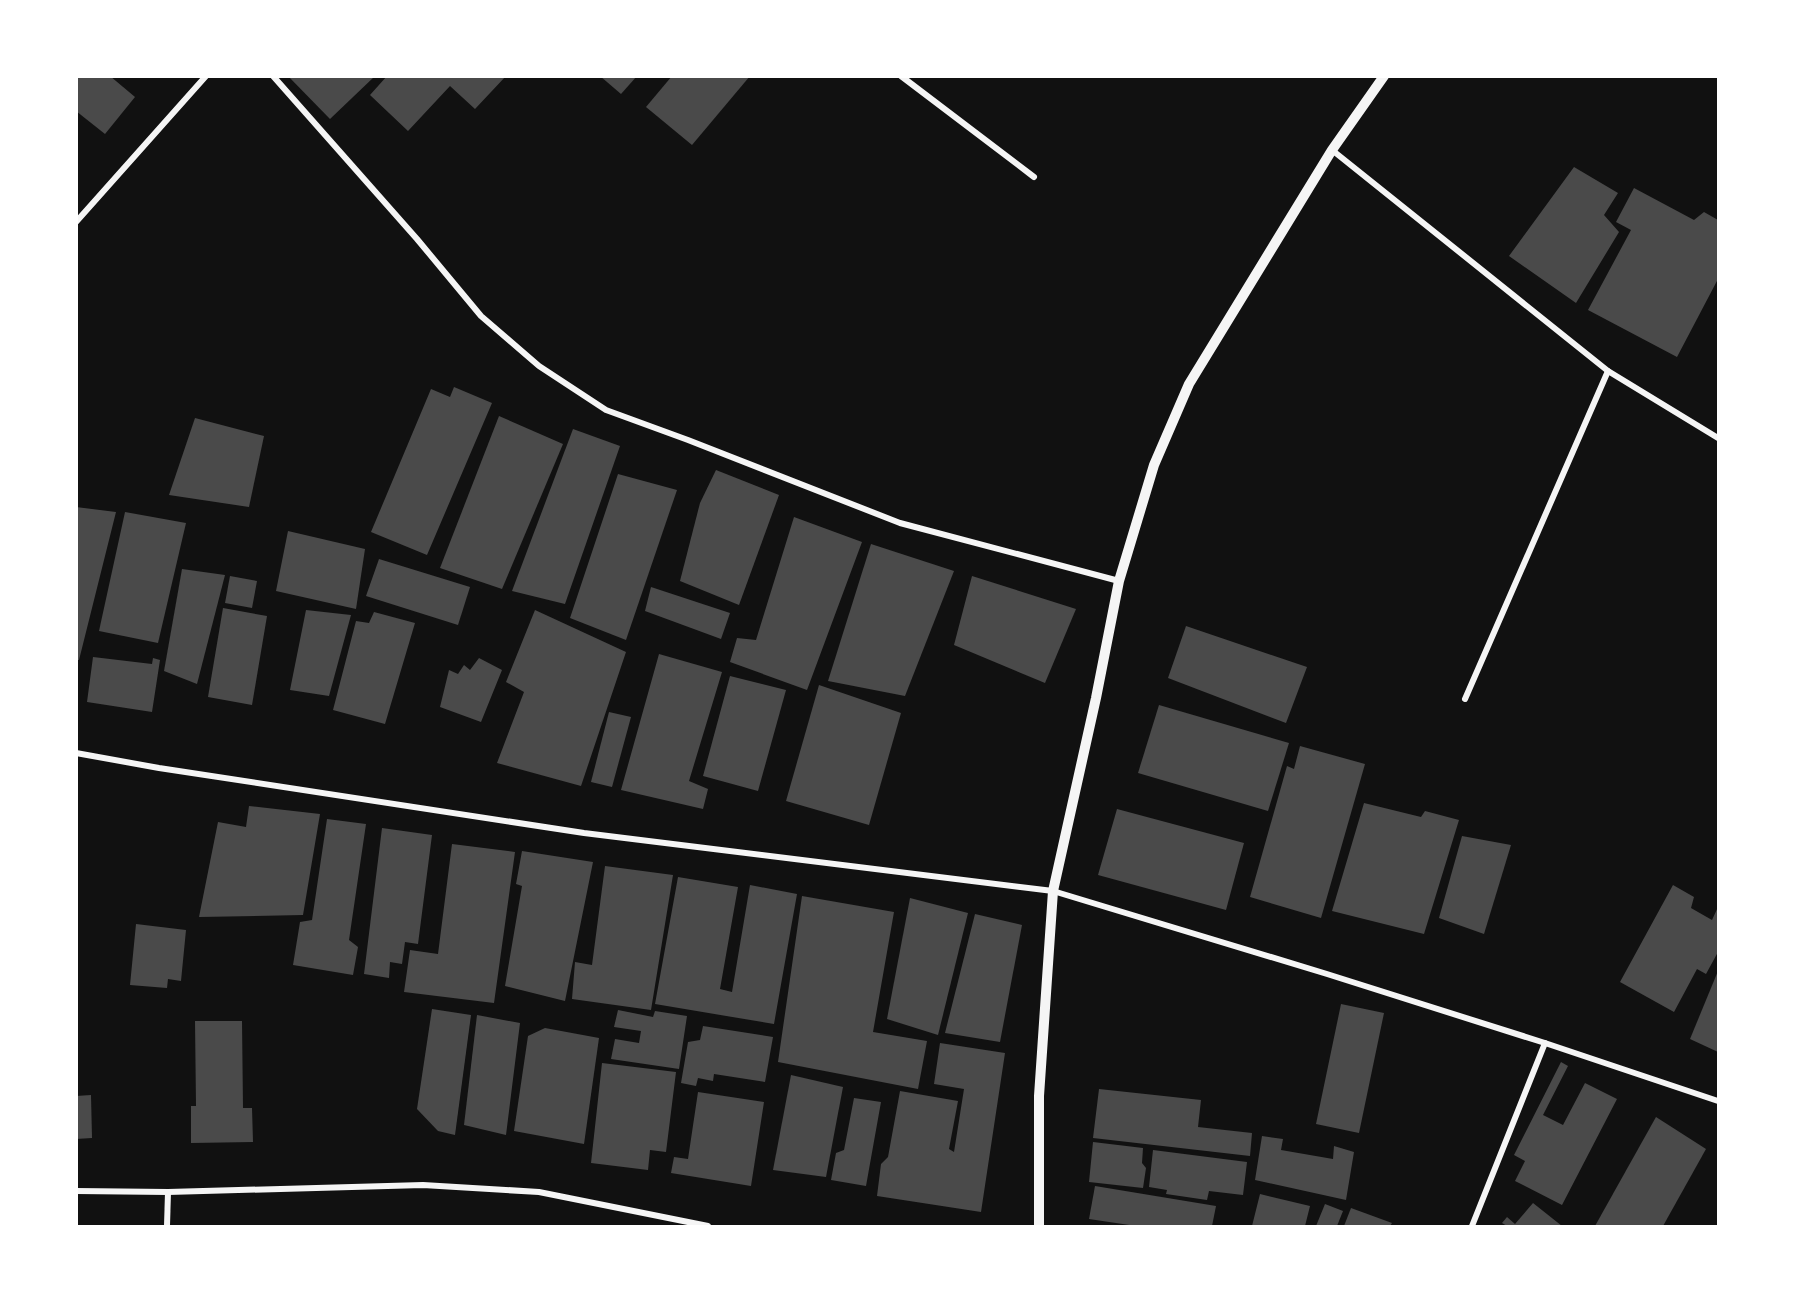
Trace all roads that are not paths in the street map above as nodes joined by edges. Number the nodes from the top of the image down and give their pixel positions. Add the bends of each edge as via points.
1 (206, 76) edge
2 (273, 76) edge
3 (901, 76) edge
4 (1384, 76) edge
5 (1332, 150) junction
6 (1034, 177) dead end
7 (76, 222) edge
8 (1608, 371) junction
9 (1719, 438) edge
10 (1119, 581) junction
11 (1465, 699) dead end
12 (76, 753) edge
13 (1053, 891) junction
14 (1545, 1043) junction
15 (1719, 1101) edge
16 (76, 1191) edge
17 (168, 1191) junction
18 (167, 1227) edge
19 (708, 1227) edge
20 (1039, 1227) edge
21 (1472, 1227) edge

1 - 7 street
2 - 10 street via 481,316 539,366 606,410 900,523
3 - 6 street
4 - 5 street
5 - 8 street
5 - 10 street via 1189,384 1154,465
8 - 9 street
8 - 11 street
10 - 13 street
12 - 13 street via 584,833
13 - 14 street
13 - 20 street via 1039,1096
14 - 15 street
14 - 21 street
16 - 17 street
17 - 18 street
17 - 19 street via 423,1185 539,1192

